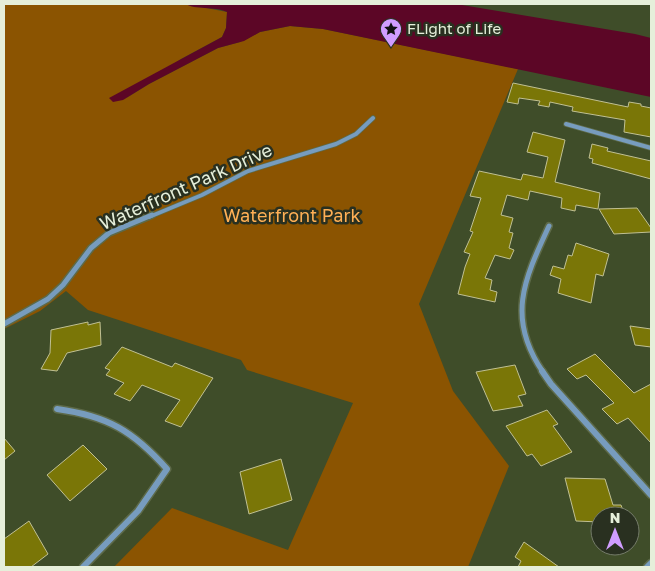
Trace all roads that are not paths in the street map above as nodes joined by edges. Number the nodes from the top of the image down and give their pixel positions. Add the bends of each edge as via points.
1 (373, 118) dead end
2 (566, 124) dead end
3 (651, 148) edge
4 (549, 226) dead end
5 (4, 324) edge
6 (57, 409) dead end
7 (651, 495) edge
8 (651, 564) edge
9 (83, 567) edge
10 (647, 567) edge

1 - 5 street, Waterfront Park Drive via 356,134 336,144 248,171 202,195 109,233 91,248 48,299
2 - 3 street
4 - 7 street via 526,276 522,293 521,321 528,345 551,384
6 - 9 street via 84,412 113,422 144,442 167,469 138,510
8 - 10 street

